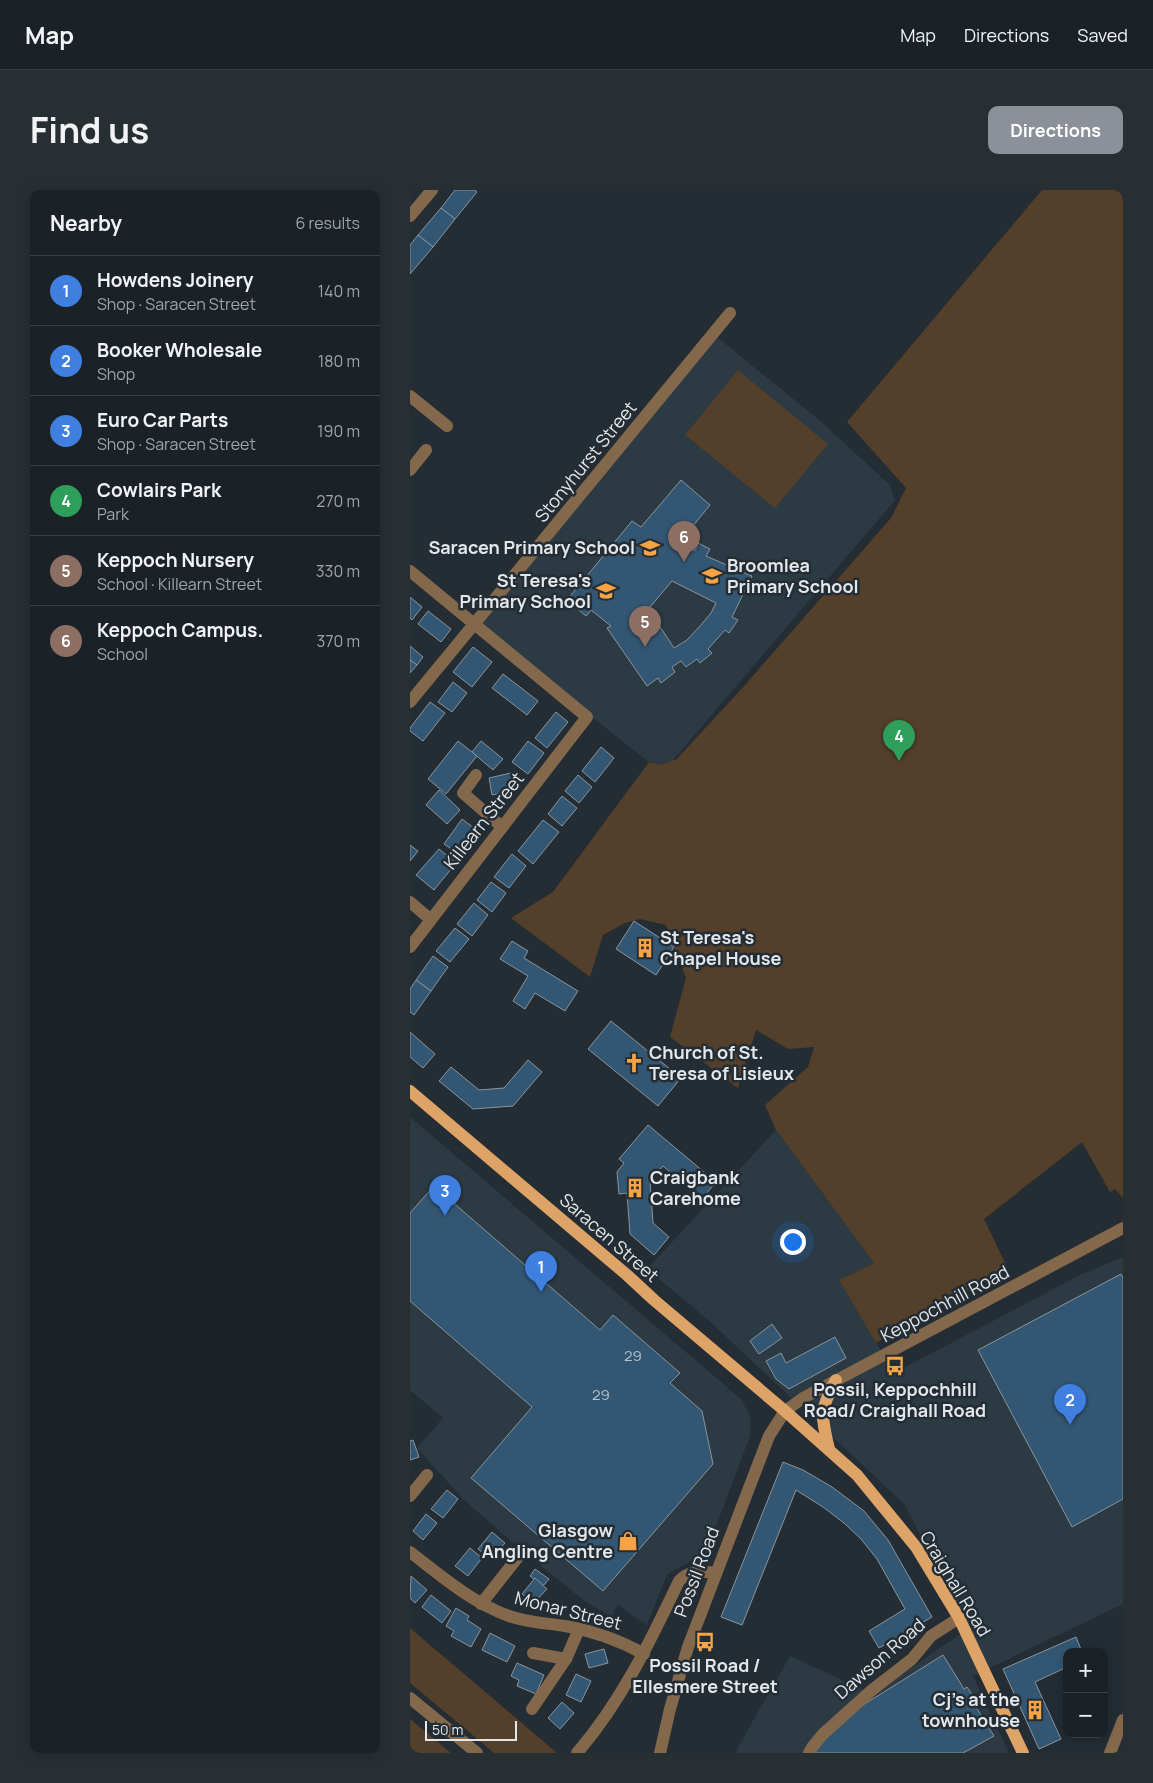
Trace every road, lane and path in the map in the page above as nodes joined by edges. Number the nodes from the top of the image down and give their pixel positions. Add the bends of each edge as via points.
1 (432, 190) edge
2 (410, 216) edge
3 (730, 313) dead end
4 (410, 396) edge
5 (447, 426) dead end
6 (426, 450) dead end
7 (410, 470) edge
8 (410, 571) edge
9 (474, 625) junction
10 (410, 702) edge
11 (476, 775) dead end
12 (502, 827) junction
13 (410, 902) edge
14 (430, 918) junction
15 (410, 947) edge
16 (410, 1091) edge
17 (1123, 1228) edge
18 (836, 1380) junction
19 (785, 1411) junction
20 (829, 1449) junction
21 (427, 1474) dead end
22 (410, 1496) edge
23 (410, 1552) edge
24 (518, 1557) dead end
25 (716, 1573) junction
26 (481, 1604) junction
27 (959, 1618) junction
28 (579, 1629) junction
29 (533, 1653) dead end
30 (644, 1654) junction
31 (566, 1659) junction
32 (410, 1698) edge
33 (532, 1709) dead end
34 (1123, 1720) edge
35 (580, 1752) edge
36 (477, 1753) edge
37 (660, 1753) edge
38 (809, 1753) edge
39 (1024, 1753) edge
40 (1110, 1753) edge

1 - 2 street
3 - 9 street, Stonyhurst Street
4 - 5 street
6 - 7 street
8 - 9 street
9 - 10 street, Stonyhurst Street
9 - 12 street, Killearn Street via 587,717
11 - 12 street via 463,793
12 - 14 street, Killearn Street
13 - 14 street
14 - 15 street, Killearn Street
16 - 19 main road, Saracen Street
17 - 18 street, Keppochhill Road
18 - 19 street, Keppochhill Road
18 - 20 main road via 822,1412
19 - 20 main road, Craighall Road
19 - 25 street, Possil Road via 769,1436
20 - 27 main road, Craighall Road via 857,1475 916,1547
21 - 22 street
23 - 26 street, Monar Street
24 - 26 street
25 - 30 street via 696,1571 678,1581
25 - 37 street, Possil Road via 688,1647
26 - 28 street, Monar Street via 522,1620
27 - 38 street, Dawson Road via 928,1639 912,1659 823,1734
27 - 39 main road, Craighall Road
28 - 30 street, Monar Street via 623,1642
28 - 31 street
29 - 31 street
30 - 35 street
31 - 33 street
32 - 36 street
34 - 40 street

